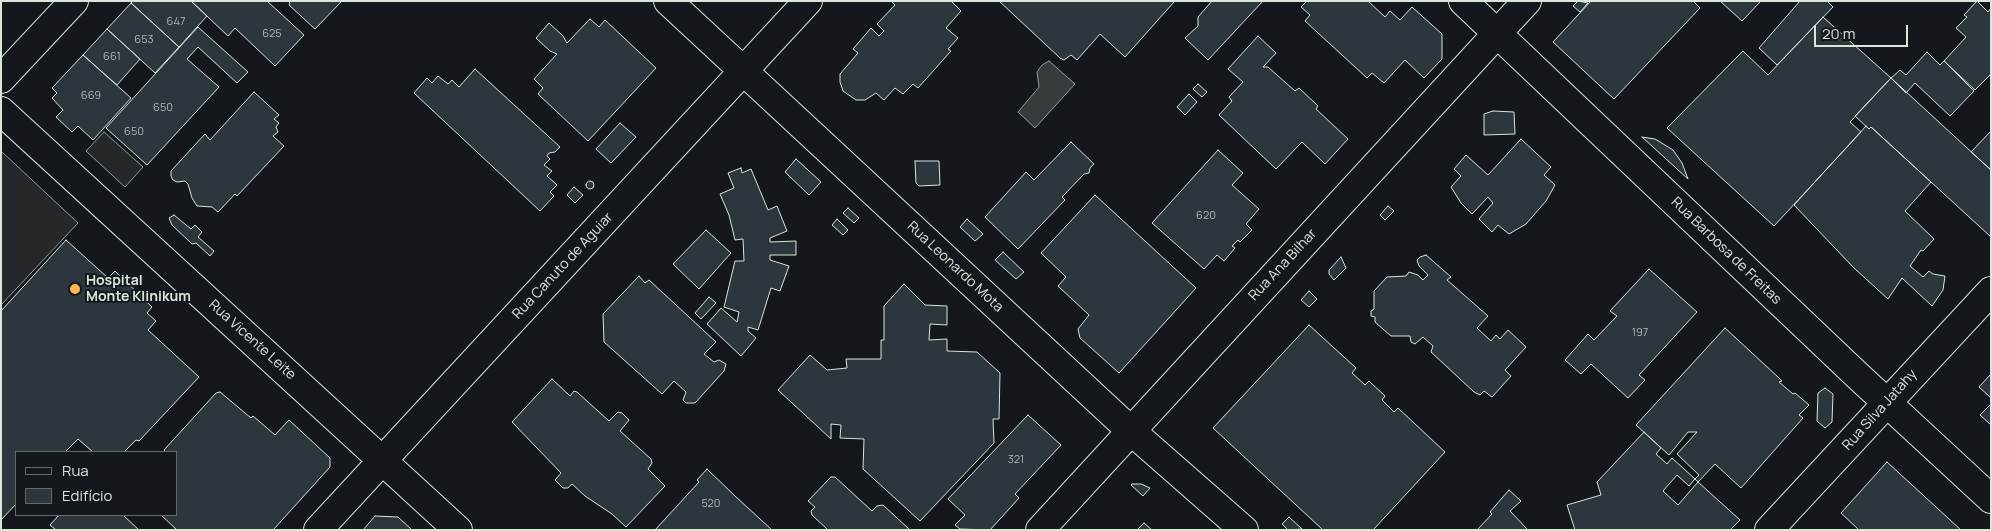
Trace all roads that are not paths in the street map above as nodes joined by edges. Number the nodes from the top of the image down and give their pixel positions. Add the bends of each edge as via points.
1 (74, 1) edge
2 (668, 1) edge
3 (808, 1) edge
4 (1463, 1) edge
5 (1527, 1) edge
6 (1497, 33) junction
7 (743, 70) junction
8 (1, 79) edge
9 (1, 111) edge
10 (1991, 291) edge
11 (1886, 402) junction
12 (1130, 430) junction
13 (383, 460) junction
14 (1991, 498) edge
15 (318, 530) edge
16 (458, 530) edge
17 (1040, 530) edge
18 (1244, 530) edge
19 (1769, 530) edge

1 - 8 street
2 - 7 street, Rua Leonardo Mota
3 - 7 street, Rua Canuto de Aguiar
4 - 6 street, Rua Barbosa de Freitas
5 - 6 street, Rua Ana Bilhar
6 - 11 street, Rua Barbosa de Freitas
6 - 12 street, Rua Ana Bilhar
7 - 12 street, Rua Leonardo Mota
7 - 13 street, Rua Canuto de Aguiar
9 - 13 street, Rua Vicente Leite
10 - 11 street, Rua Silva Jatahy
11 - 14 street, Rua Barbosa de Freitas
11 - 19 street, Rua Silva Jatahy
12 - 17 street, Rua Ana Bilhar
12 - 18 street, Rua Leonardo Mota
13 - 15 street, Rua Canuto de Aguiar
13 - 16 street, Rua Vicente Leite

